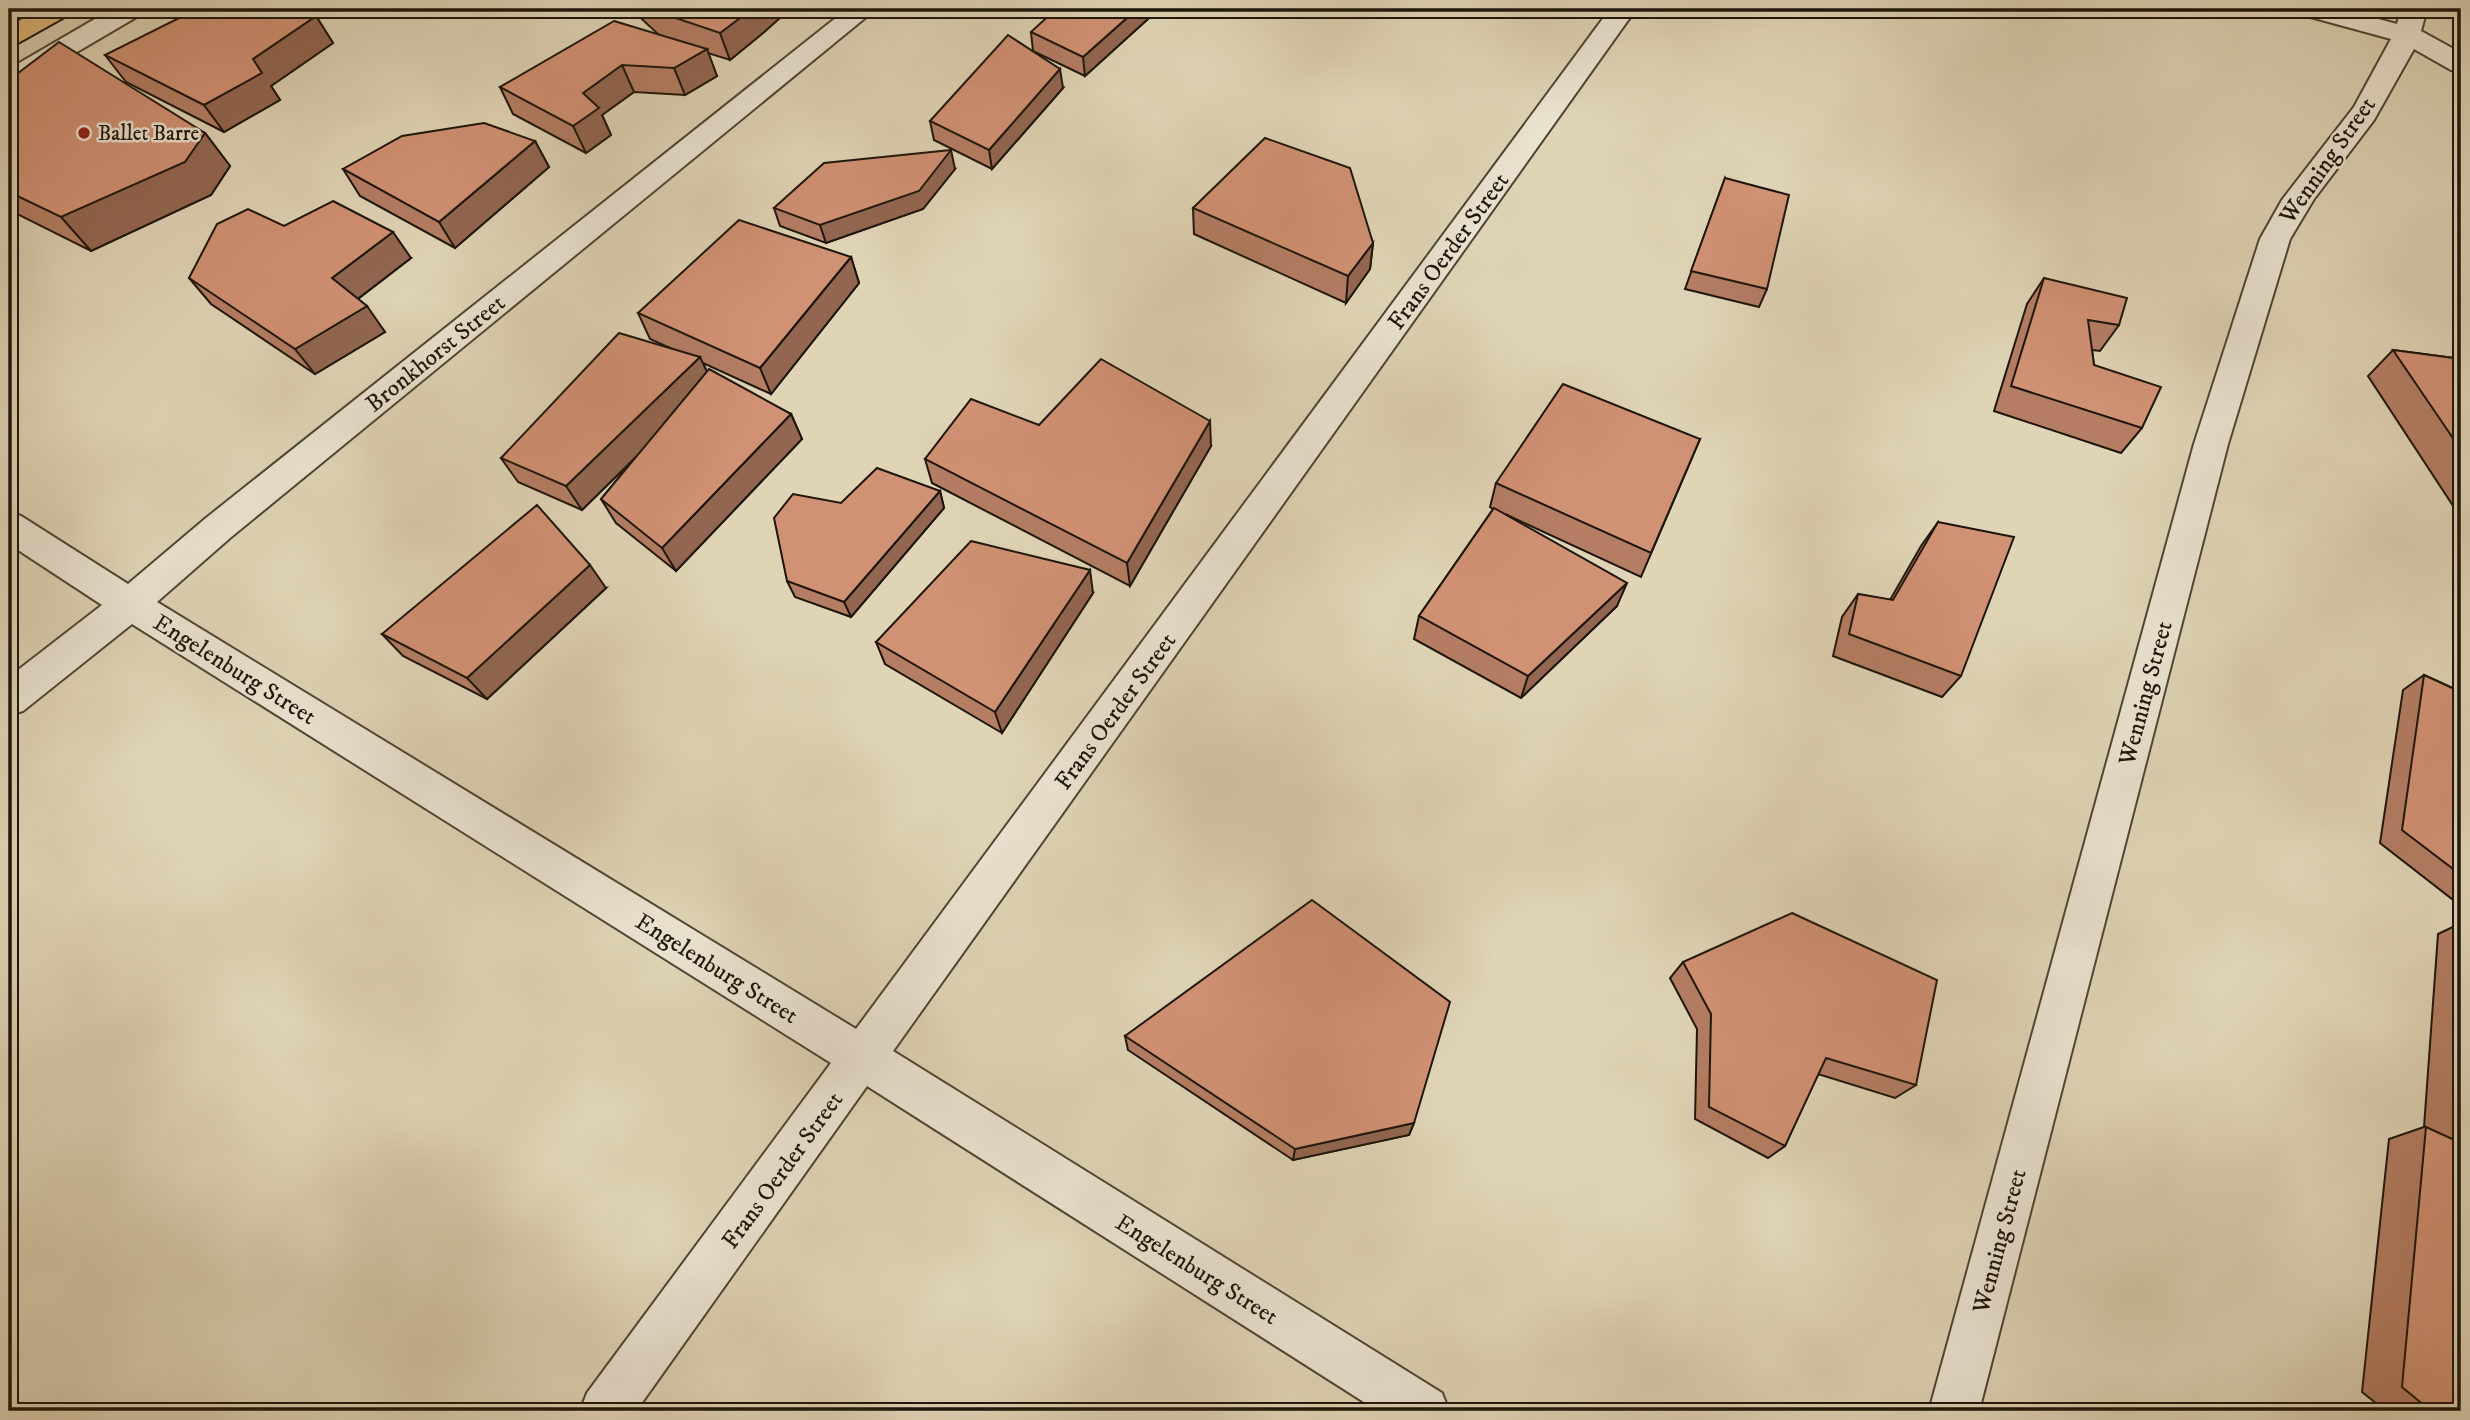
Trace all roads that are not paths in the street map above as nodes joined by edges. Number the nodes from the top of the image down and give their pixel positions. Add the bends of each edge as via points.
1 (59, 9) edge
2 (131, 9) edge
3 (863, 9) edge
4 (1623, 9) edge
5 (2312, 9) edge
6 (2411, 22) edge
7 (9, 37) edge
8 (2461, 64) edge
9 (9, 80) edge
10 (9, 526) edge
11 (130, 604) junction
12 (9, 699) edge
13 (863, 1058) junction
14 (605, 1411) edge
15 (1424, 1411) edge
16 (1954, 1411) edge

1 - 7 main road
2 - 9 street
3 - 11 street, Bronkhorst Street via 218,528
4 - 13 street, Frans Oerder Street
5 - 6 street
6 - 8 street
6 - 16 street, Wenning Street via 2360,120 2305,188 2275,239 2211,444
10 - 11 street, Engelenburg Street
11 - 12 street, Bronkhorst Street
11 - 13 street, Engelenburg Street
13 - 14 street, Frans Oerder Street
13 - 15 street, Engelenburg Street

